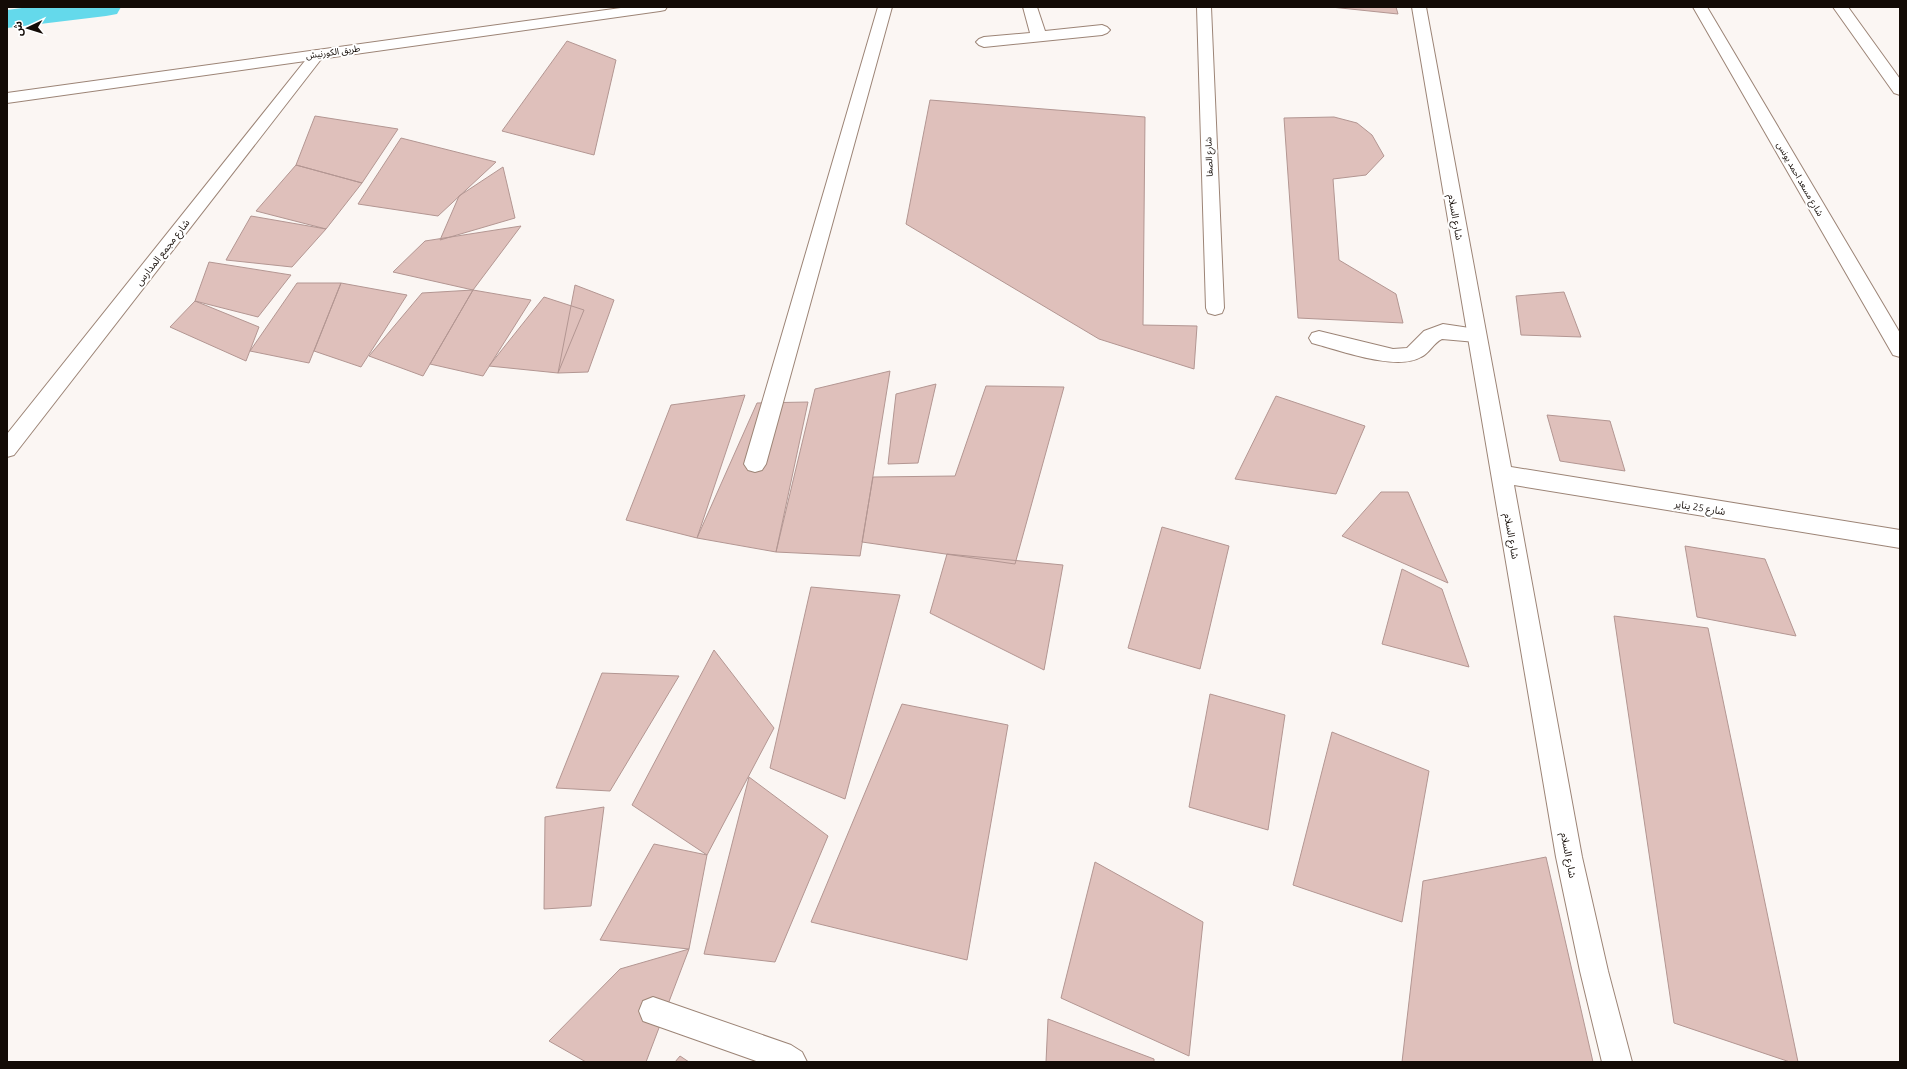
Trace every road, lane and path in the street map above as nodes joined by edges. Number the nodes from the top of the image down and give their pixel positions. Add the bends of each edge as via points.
1 (660, 7) edge
2 (885, 7) edge
3 (1030, 7) edge
4 (1204, 7) edge
5 (1419, 7) edge
6 (1700, 7) edge
7 (1840, 7) edge
8 (1102, 30) dead end
9 (1039, 36) junction
10 (984, 42) dead end
11 (317, 55) junction
12 (1900, 90) edge
13 (7, 98) edge
14 (1215, 308) dead end
15 (1476, 335) junction
16 (1319, 338) dead end
17 (1900, 350) edge
18 (7, 449) edge
19 (755, 464) dead end
20 (1501, 474) junction
21 (1900, 539) edge
22 (654, 1011) dead end
23 (792, 1062) edge
24 (1617, 1062) edge

1 - 11 street, طريق الكورنيش
2 - 19 street
3 - 9 street
4 - 14 street, شارع الصفا
5 - 15 street, شارع السلام
6 - 17 street, شارع مسعد احمد يونس
7 - 12 street
8 - 9 street
9 - 10 street
11 - 13 street, طريق الكورنيش
11 - 18 street, شارع مجمع المدارس
15 - 16 street via 1439,332 1425,340 1415,352 1393,356
15 - 20 street, شارع السلام
20 - 21 street, شارع 25 يناير
20 - 24 street, شارع السلام via 1569,857
22 - 23 street via 780,1055

